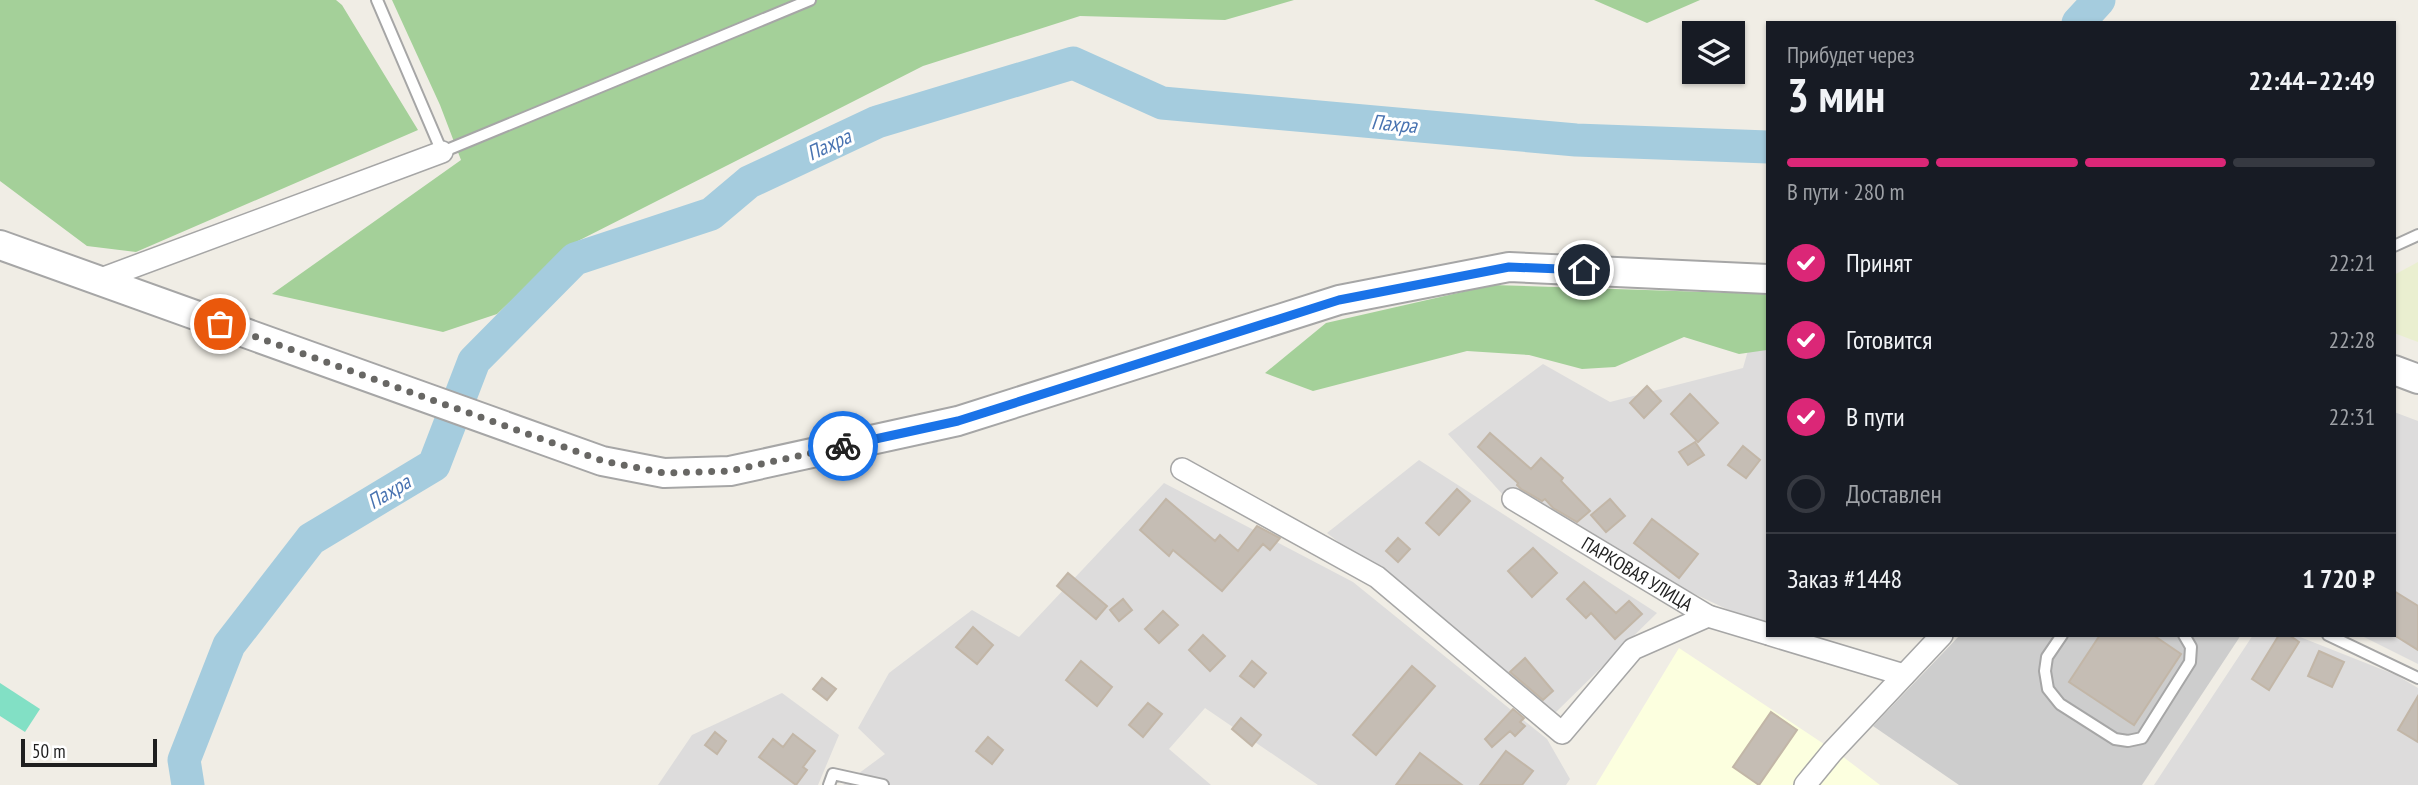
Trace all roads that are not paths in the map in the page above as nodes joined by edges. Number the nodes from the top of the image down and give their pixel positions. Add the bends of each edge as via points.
1 (377, 0) edge
2 (810, 0) edge
3 (442, 152) junction
4 (2418, 235) edge
5 (0, 245) edge
6 (2396, 245) edge
7 (1766, 279) edge
8 (98, 280) junction
9 (2396, 371) edge
10 (2418, 379) edge
11 (1182, 469) dead end
12 (1513, 499) dead end
13 (1708, 616) junction
14 (1766, 634) edge
15 (1776, 637) edge
16 (1940, 637) edge
17 (2061, 637) edge
18 (2185, 637) edge
19 (2332, 637) edge
20 (1904, 675) junction
21 (2418, 678) edge
22 (828, 785) edge
23 (883, 785) edge
24 (1805, 785) edge

1 - 3 lane
2 - 3 lane
3 - 8 street
4 - 6 lane
5 - 8 street
7 - 8 street via 1509,267 1339,300 958,421 730,471 664,473 603,461
9 - 10 street
11 - 13 street via 1377,577 1562,733 1633,649
12 - 13 street, ПАРКОВАЯ УЛИЦА
13 - 14 street, ПАРКОВАЯ УЛИЦА
15 - 20 street, ПАРКОВАЯ УЛИЦА
16 - 20 street
17 - 18 lane via 2047,657 2048,689 2060,704 2115,739 2128,741 2142,738 2190,662
19 - 21 lane
20 - 24 street
22 - 23 lane via 833,775

